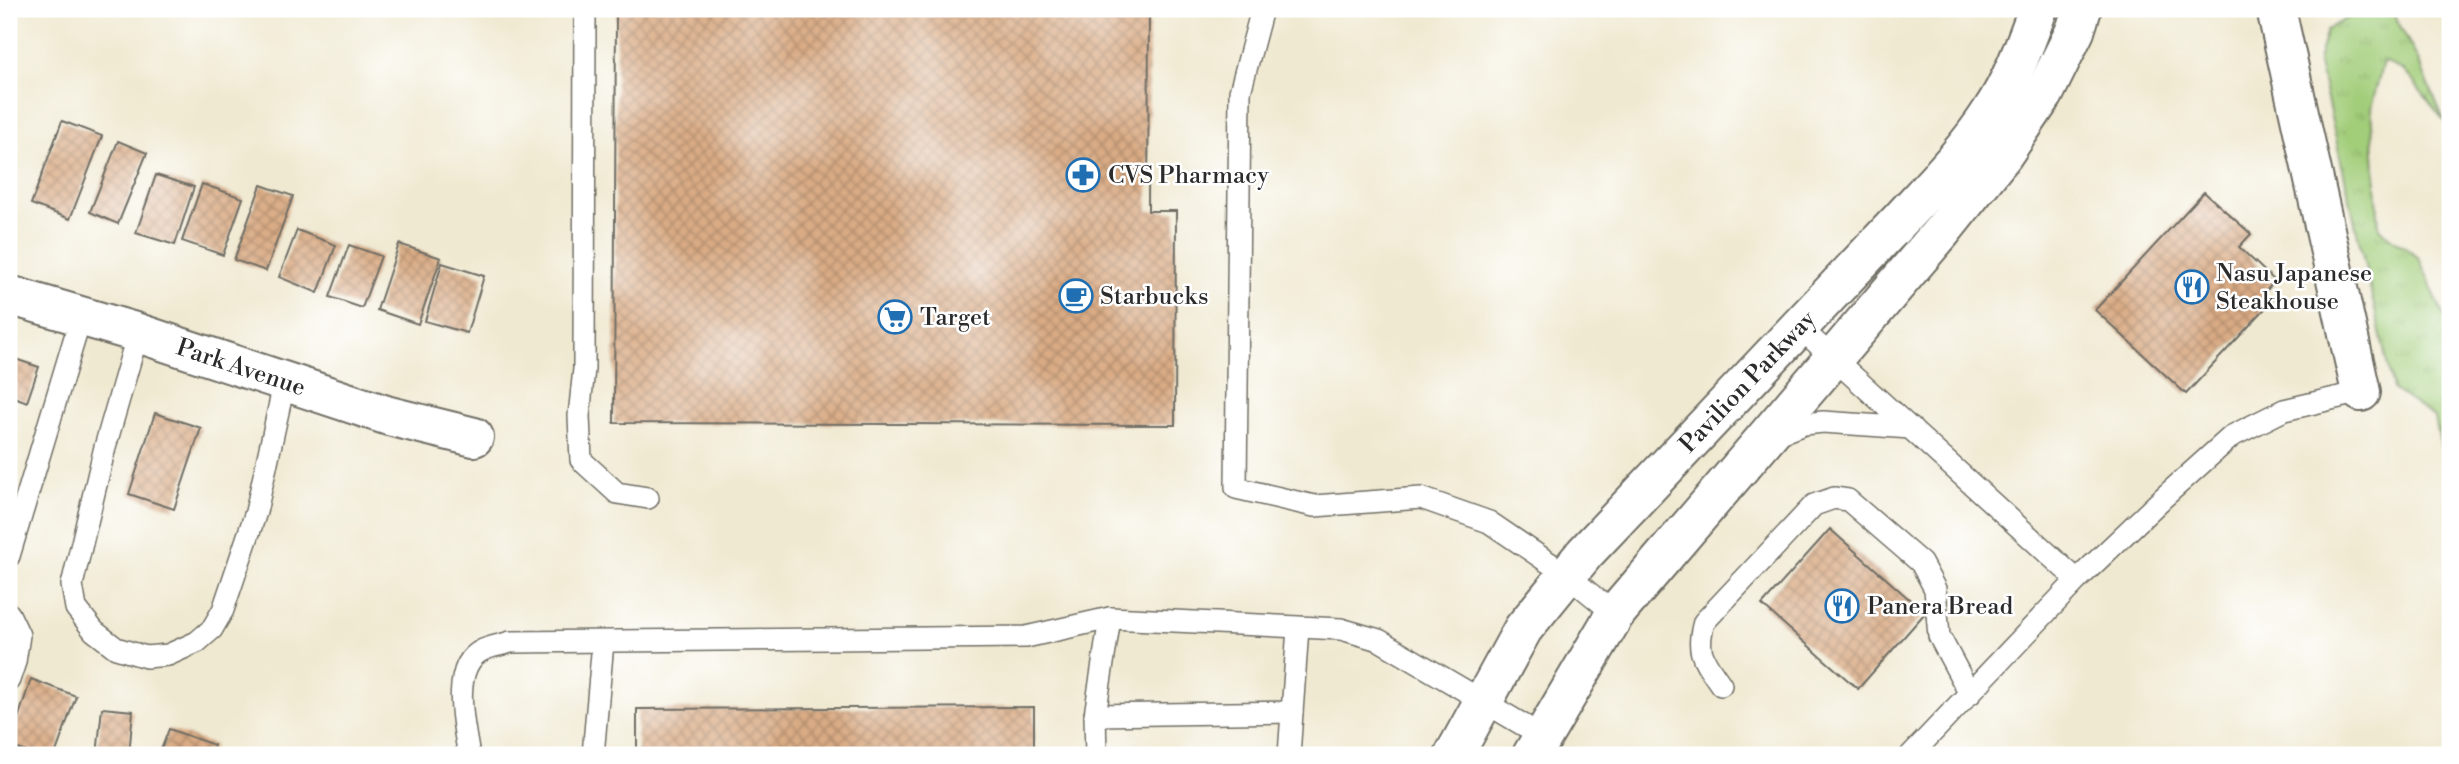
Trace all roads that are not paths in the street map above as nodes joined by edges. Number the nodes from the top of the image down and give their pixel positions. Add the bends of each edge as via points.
1 (585, 9) edge
2 (1262, 9) edge
3 (2038, 9) edge
4 (2082, 9) edge
5 (2276, 9) edge
6 (9, 295) edge
7 (81, 317) junction
8 (1799, 327) junction
9 (138, 333) junction
10 (1834, 358) junction
11 (285, 380) junction
12 (2361, 392) joint
13 (1911, 428) junction
14 (474, 438) dead end
15 (1763, 440) junction
16 (648, 498) dead end
17 (9, 556) edge
18 (1567, 575) junction
19 (2077, 580) junction
20 (9, 614) edge
21 (1615, 614) junction
22 (1110, 618) junction
23 (1297, 628) junction
24 (603, 642) junction
25 (9, 680) edge
26 (1721, 685) dead end
27 (1970, 694) junction
28 (1482, 702) junction
29 (1292, 712) junction
30 (1095, 715) junction
31 (1537, 746) edge
32 (468, 755) edge
33 (593, 755) edge
34 (1096, 755) edge
35 (1289, 755) edge
36 (1454, 755) edge
37 (1912, 755) edge

1 - 16 lane via 581,460 617,493
2 - 18 lane via 1240,92 1236,488 1314,506 1421,498 1489,522
3 - 8 main road, Pavilion Parkway via 1992,112 1945,170
4 - 10 main road, Pavilion Parkway via 2044,94 2003,155
5 - 12 main road
6 - 7 main road, Park Avenue
7 - 9 main road, Park Avenue
7 - 17 lane
8 - 10 lane
8 - 18 main road, Pavilion Parkway
9 - 11 main road, Park Avenue
9 - 11 lane via 72,585 76,608 94,631 116,648 146,657 168,655 197,642 212,629 223,610 256,512
10 - 13 lane
10 - 15 main road, Pavilion Parkway
11 - 14 main road, Park Avenue via 389,416
12 - 19 lane via 2284,410 2232,436
13 - 15 lane via 1823,422 1804,424
13 - 19 lane
15 - 21 main road, Pavilion Parkway
18 - 21 lane
18 - 28 main road, Pavilion Parkway via 1523,629
19 - 27 lane
20 - 25 lane via 19,635
21 - 31 main road, Pavilion Parkway
22 - 23 lane
22 - 24 lane via 1026,638
22 - 30 lane
23 - 28 lane via 1341,629 1379,640
23 - 29 lane
24 - 32 lane via 510,642 481,650 470,662 460,701
24 - 33 lane
26 - 27 lane via 1700,654 1704,622 1814,505 1834,498 1848,500 1921,563 1935,589 1939,636
27 - 37 lane
28 - 31 lane
28 - 36 main road, Pavilion Parkway
29 - 30 lane
29 - 35 lane
30 - 34 lane

